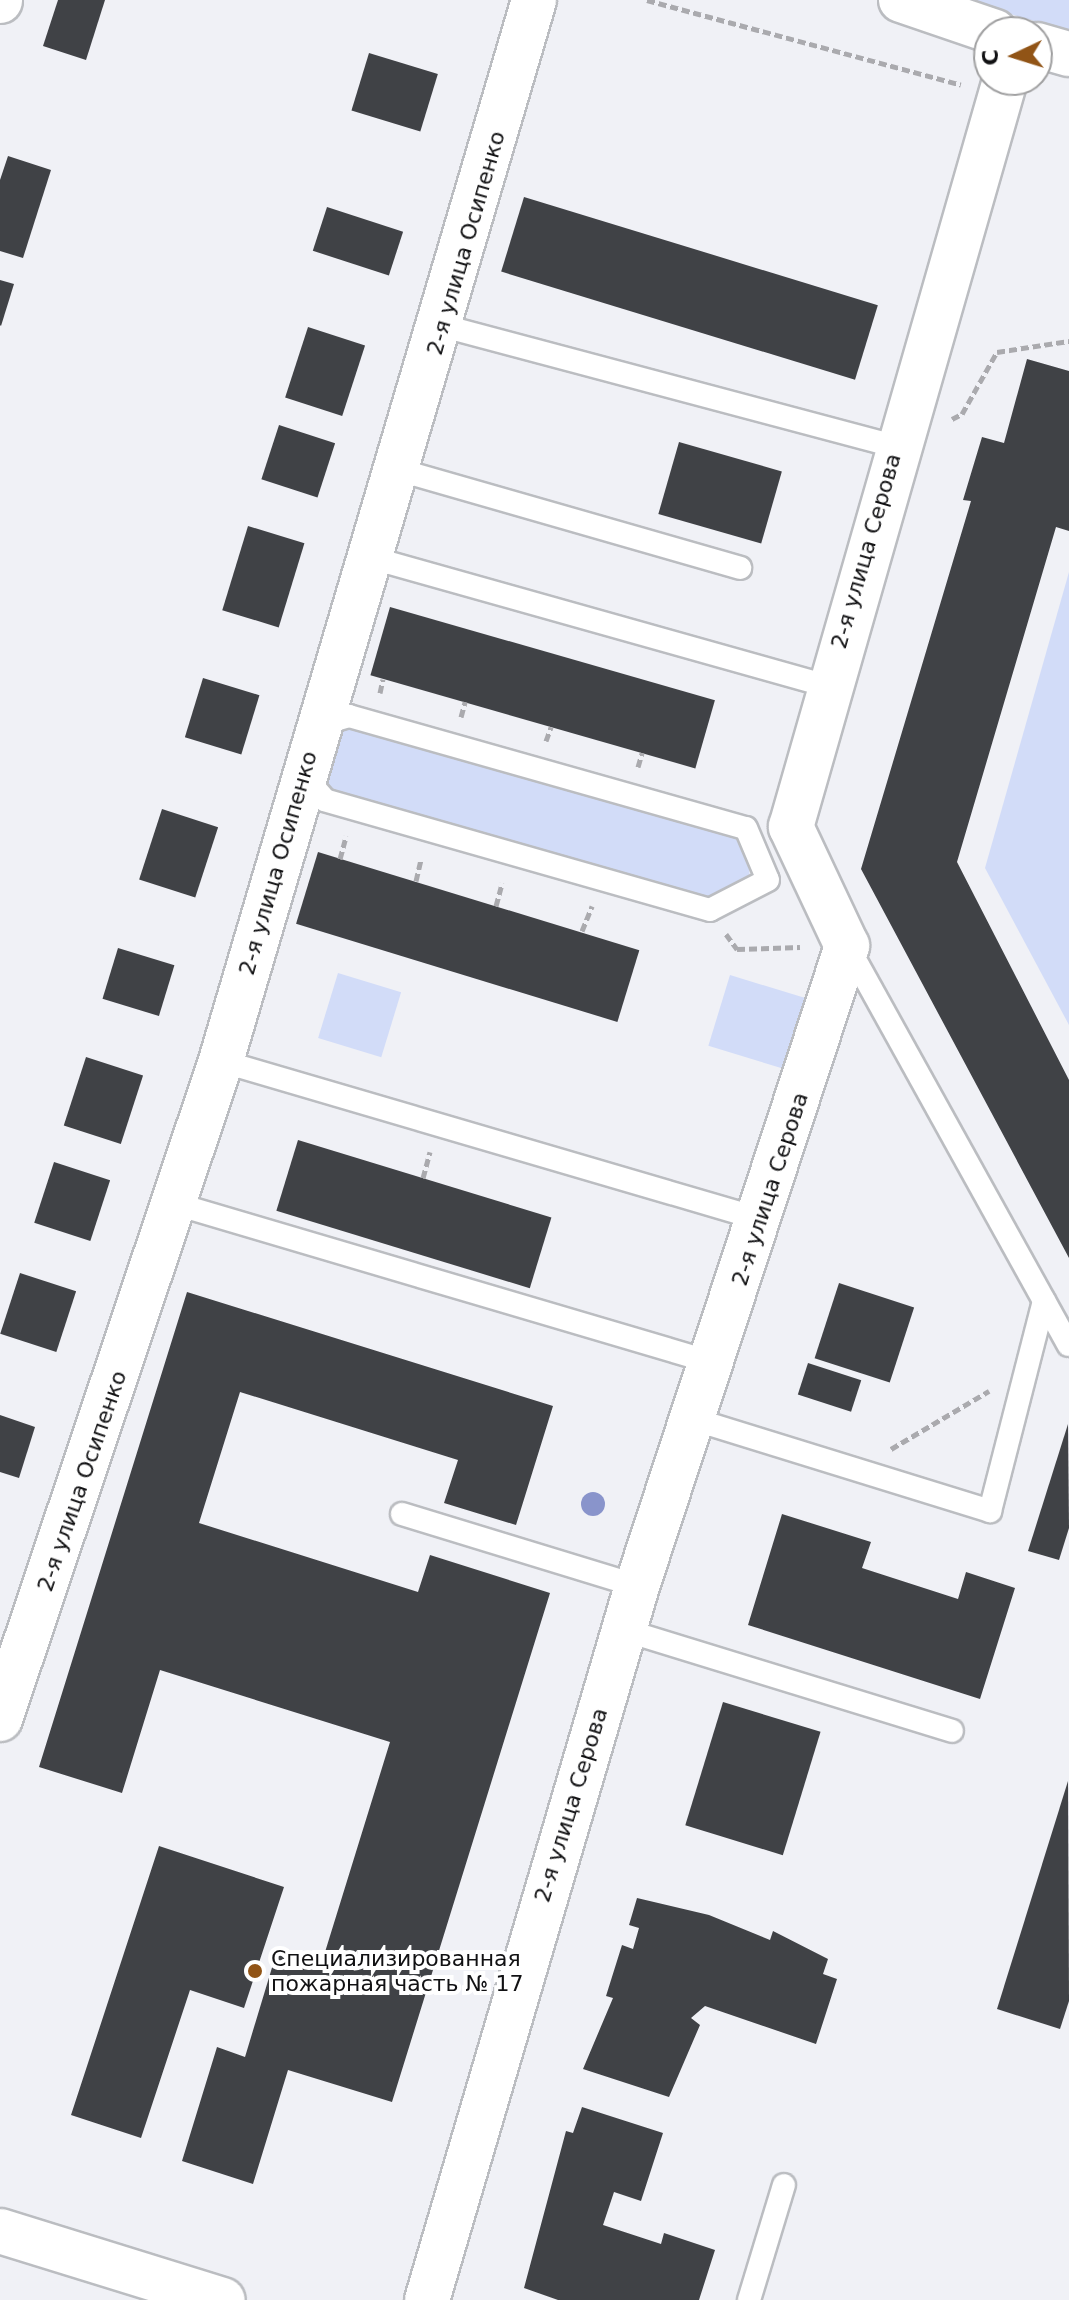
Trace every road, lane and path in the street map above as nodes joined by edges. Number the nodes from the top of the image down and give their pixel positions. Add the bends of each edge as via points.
1 (534, 0) edge
2 (647, 0) edge
3 (901, 0) edge
4 (973, 25) edge
5 (973, 81) edge
6 (1001, 96) edge
7 (443, 326) junction
8 (1069, 341) edge
9 (895, 446) junction
10 (399, 470) junction
11 (372, 558) junction
12 (740, 568) dead end
13 (828, 686) junction
14 (314, 741) junction
15 (787, 872) junction
16 (710, 910) junction
17 (847, 946) junction
18 (221, 1061) junction
19 (176, 1204) junction
20 (760, 1219) junction
21 (1044, 1301) junction
22 (1069, 1345) edge
23 (714, 1363) junction
24 (1025, 1373) junction
25 (696, 1420) junction
26 (875, 1446) dead end
27 (402, 1514) dead end
28 (637, 1586) junction
29 (624, 1630) junction
30 (0, 1719) edge
31 (952, 1731) dead end
32 (784, 2185) dead end
33 (2, 2239) edge
34 (223, 2300) edge
35 (427, 2300) edge
36 (749, 2300) edge

1 - 7 street, 2-я улица Осипенко
2 - 5 path
3 - 4 street
6 - 9 street, 2-я улица Серова
7 - 9 lane
7 - 10 street, 2-я улица Осипенко
8 - 9 path via 997,352 962,414
9 - 13 street, 2-я улица Серова
10 - 11 street, 2-я улица Осипенко
10 - 12 lane
11 - 13 lane
11 - 14 street, 2-я улица Осипенко
13 - 15 street, 2-я улица Серова via 791,827
14 - 15 lane via 332,721 349,716 717,817 752,830
14 - 16 lane via 311,784 325,800
14 - 18 street, 2-я улица Осипенко
15 - 16 lane
15 - 17 street, 2-я улица Серова
16 - 17 path via 737,949
17 - 20 street, 2-я улица Серова
17 - 21 lane
18 - 19 street, 2-я улица Осипенко
18 - 20 lane
19 - 23 lane
19 - 30 street, 2-я улица Осипенко
20 - 23 street, 2-я улица Серова
21 - 22 lane
21 - 24 lane
23 - 25 street, 2-я улица Серова
24 - 25 lane via 990,1511
24 - 26 path via 889,1450
25 - 28 street, 2-я улица Серова
27 - 28 lane
28 - 29 street, 2-я улица Серова
29 - 31 lane
29 - 35 street, 2-я улица Серова
32 - 36 lane
33 - 34 street

